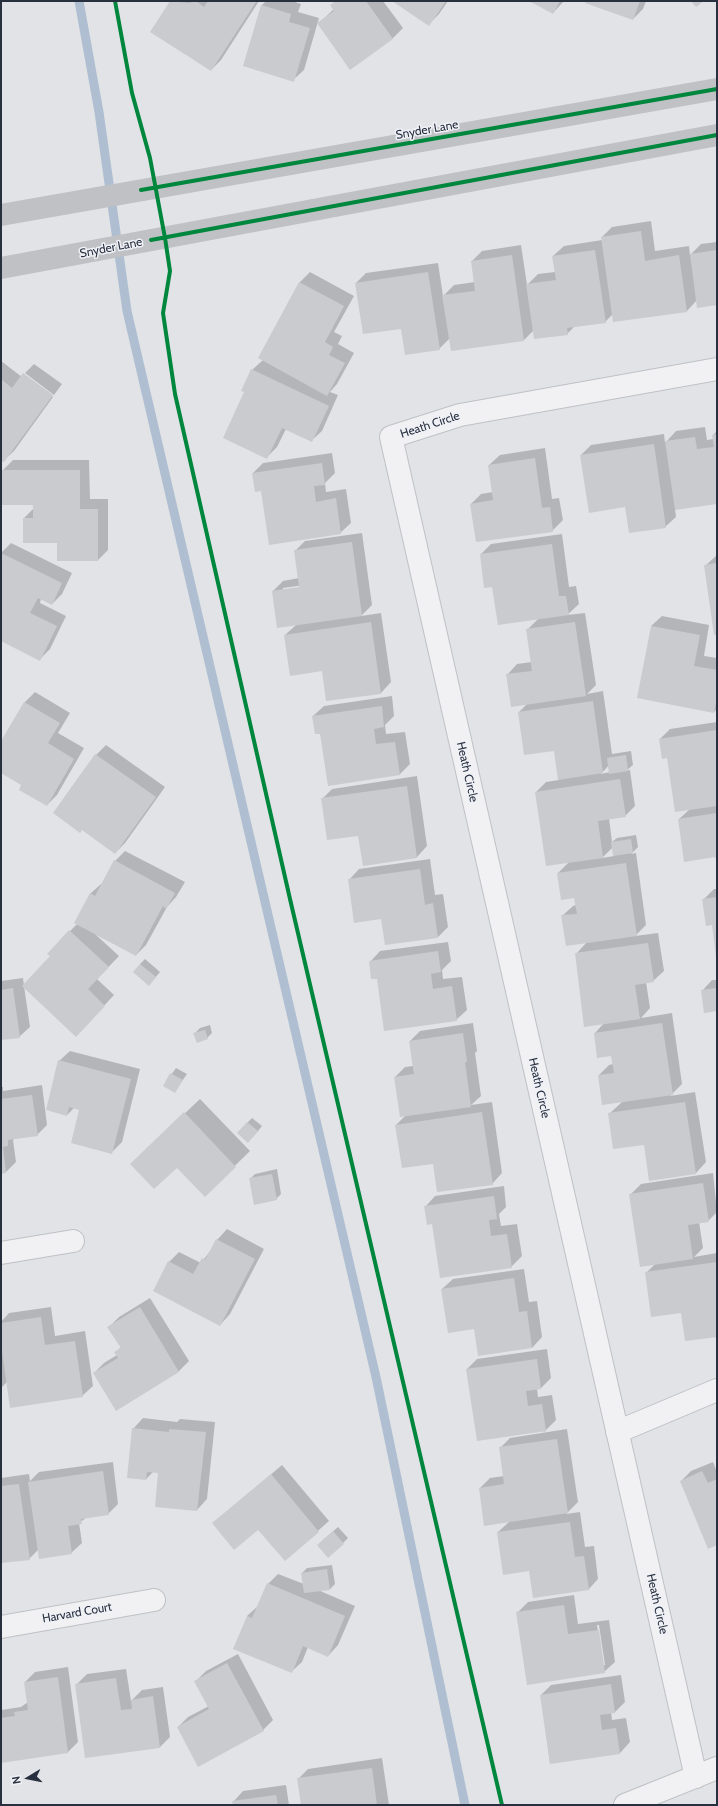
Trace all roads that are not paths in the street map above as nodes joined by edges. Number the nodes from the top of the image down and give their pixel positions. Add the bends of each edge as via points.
1 (717, 89) edge
2 (717, 135) edge
3 (1, 215) edge
4 (1, 268) edge
5 (717, 369) edge
6 (73, 1241) dead end
7 (1, 1253) edge
8 (717, 1390) edge
9 (617, 1432) junction
10 (154, 1600) dead end
11 (1, 1627) edge
12 (717, 1768) edge
13 (696, 1777) junction
14 (626, 1805) edge

1 - 3 street, Snyder Lane
2 - 4 street, Snyder Lane
5 - 9 street, Heath Circle via 460,415 391,437
6 - 7 street
8 - 9 street
9 - 13 street, Heath Circle
10 - 11 street, Harvard Court
12 - 13 street
13 - 14 street

